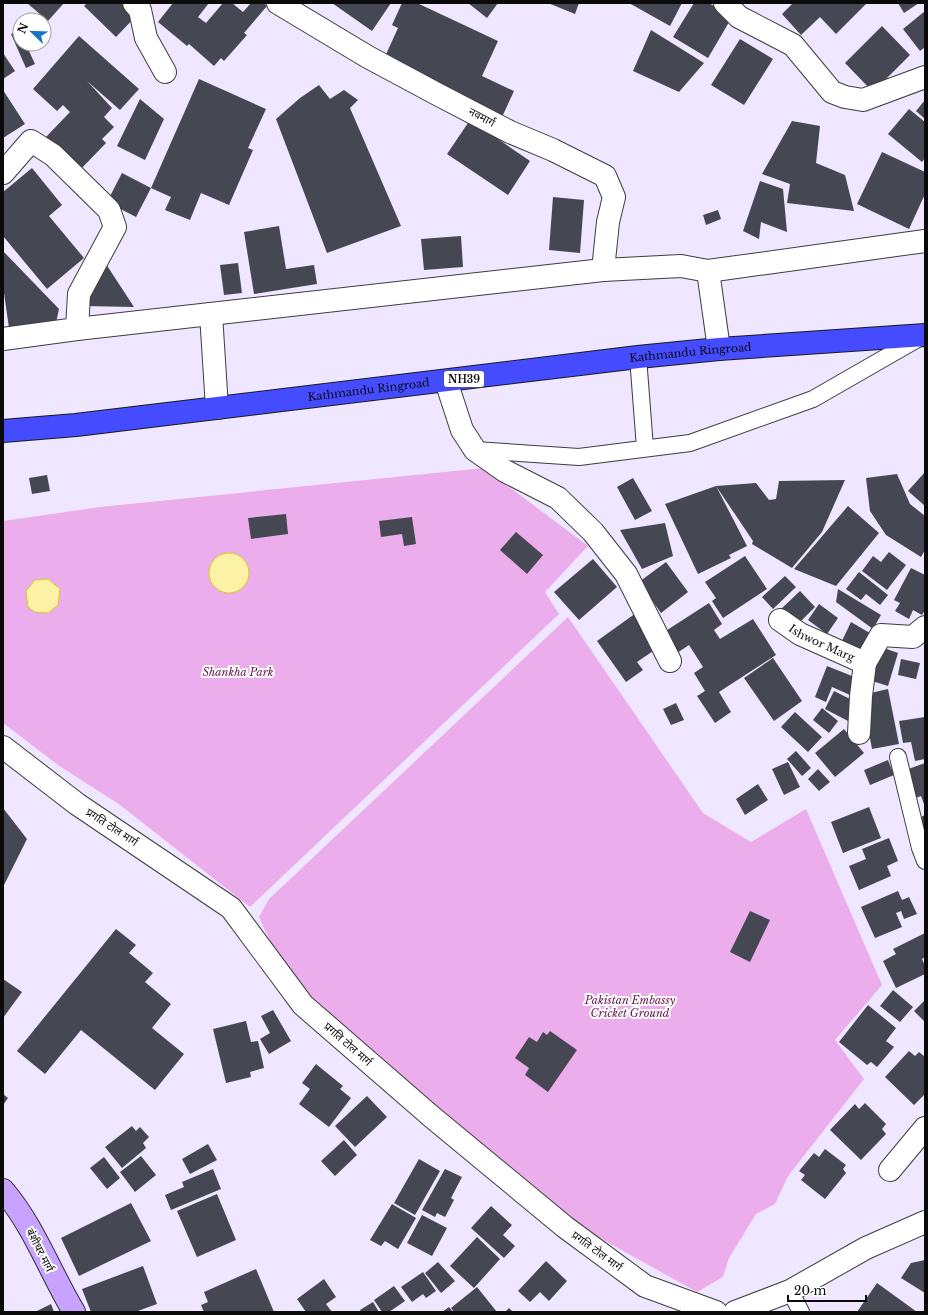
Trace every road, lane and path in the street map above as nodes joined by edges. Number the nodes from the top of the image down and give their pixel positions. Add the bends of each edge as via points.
1 (134, 3) edge
2 (278, 3) edge
3 (725, 3) edge
4 (165, 72) dead end
5 (925, 77) edge
6 (3, 174) edge
7 (925, 241) edge
8 (603, 270) junction
9 (708, 270) junction
10 (211, 314) junction
11 (77, 329) junction
12 (925, 335) edge
13 (3, 339) edge
14 (719, 350) junction
15 (638, 357) junction
16 (446, 381) junction
17 (217, 408) junction
18 (3, 431) edge
19 (645, 448) junction
20 (475, 450) junction
21 (780, 620) dead end
22 (925, 627) edge
23 (670, 661) dead end
24 (865, 663) junction
25 (859, 733) dead end
26 (3, 747) edge
27 (898, 757) dead end
28 (925, 861) edge
29 (925, 1128) edge
30 (890, 1170) dead end
31 (3, 1190) edge
32 (925, 1222) edge
33 (790, 1291) junction
34 (74, 1312) edge
35 (716, 1312) edge
36 (735, 1312) edge
37 (801, 1312) edge

1 - 4 street via 140,10 146,38
2 - 8 street, नवमार्ग via 368,57 437,94 510,132 605,176 614,197 608,222
3 - 5 street via 740,17 794,46 832,92 845,97 864,100
6 - 11 street via 32,141 53,155 109,210 115,227 79,294
7 - 9 street
8 - 9 street via 681,266
8 - 10 street
9 - 14 street
10 - 11 street
10 - 17 street
11 - 13 street
12 - 14 highway, Kathmandu Ringroad / NH39
12 - 19 lane via 813,399 690,443
14 - 15 highway, Kathmandu Ringroad / NH39
15 - 16 highway, Kathmandu Ringroad / NH39
15 - 19 lane
16 - 17 highway, Kathmandu Ringroad / NH39
16 - 20 street via 462,430
17 - 18 highway, Kathmandu Ringroad / NH39
19 - 20 lane via 579,457
20 - 23 street via 505,471 558,498 593,532 626,574
21 - 24 street, Ishwor Marg via 800,634
22 - 24 street, Ishwor Marg via 913,637 881,635
24 - 25 street, Ishwor Marg
26 - 35 street, प्रगति टोल मार्ग via 76,804 231,908 303,1005 432,1117 565,1227 645,1286
27 - 28 lane
29 - 30 street
31 - 34 main road, बंशीधर मार्ग via 19,1208
32 - 33 street via 866,1248
33 - 36 street
33 - 37 lane

